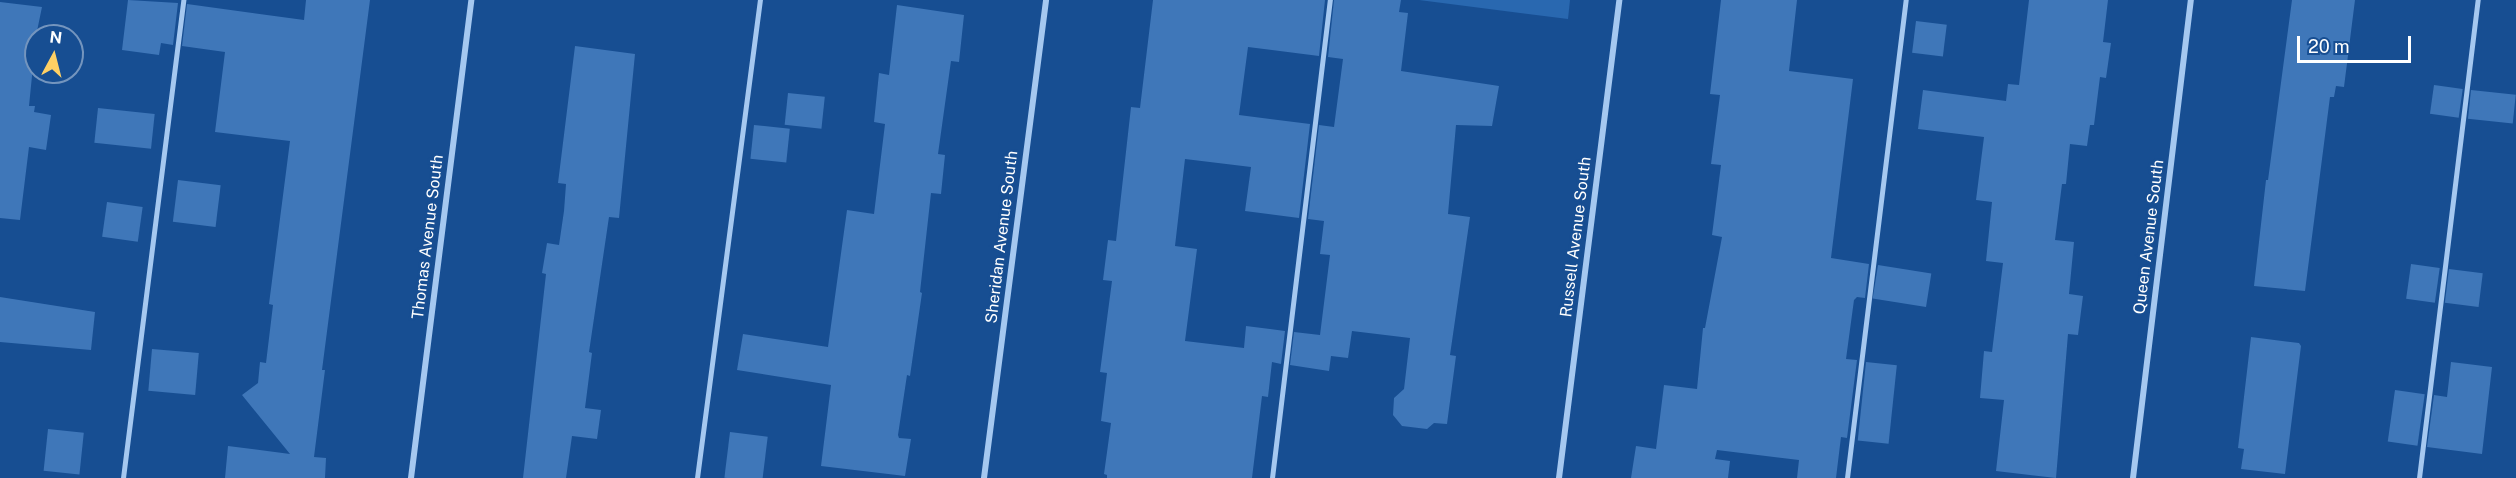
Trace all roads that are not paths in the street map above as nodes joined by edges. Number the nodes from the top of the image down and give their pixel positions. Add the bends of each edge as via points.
1 (183, 0) edge
2 (471, 0) edge
3 (760, 0) edge
4 (1046, 0) edge
5 (1330, 0) edge
6 (1619, 0) edge
7 (1906, 0) edge
8 (2191, 0) edge
9 (2478, 0) edge
10 (123, 478) edge
11 (411, 478) edge
12 (697, 478) edge
13 (984, 478) edge
14 (1272, 478) edge
15 (1559, 478) edge
16 (1847, 478) edge
17 (2133, 478) edge
18 (2419, 478) edge

1 - 10 lane
2 - 11 street, Thomas Avenue South
3 - 12 lane
4 - 13 street, Sheridan Avenue South
5 - 14 lane
6 - 15 street, Russell Avenue South
7 - 16 lane
8 - 17 street, Queen Avenue South
9 - 18 lane

